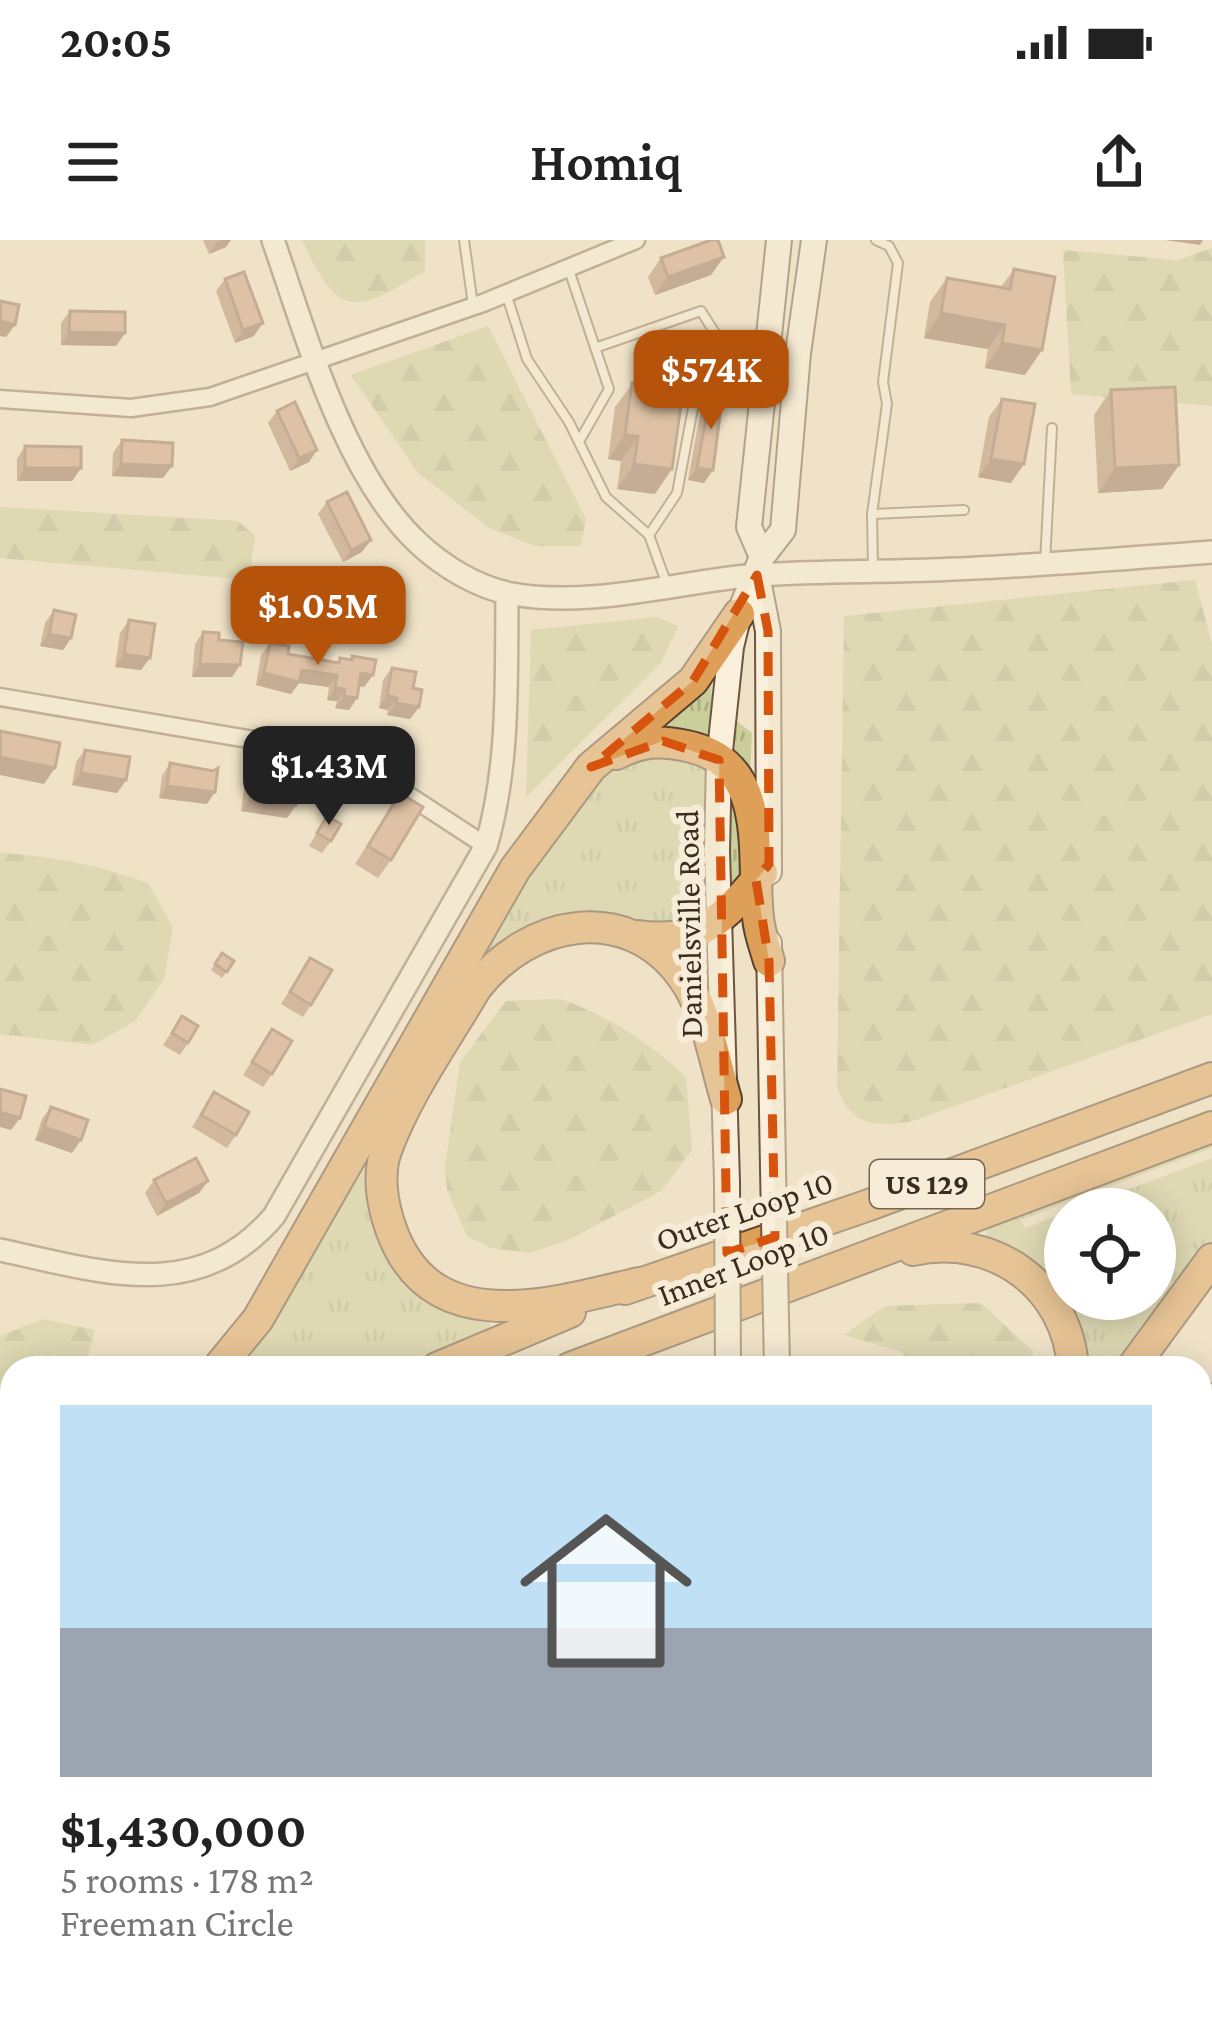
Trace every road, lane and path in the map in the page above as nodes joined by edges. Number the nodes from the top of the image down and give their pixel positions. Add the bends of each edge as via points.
1 (273, 240) edge
2 (464, 240) edge
3 (637, 240) edge
4 (779, 240) edge
5 (814, 240) edge
6 (876, 240) edge
7 (609, 245) edge
8 (568, 267) junction
9 (506, 293) junction
10 (473, 306) junction
11 (720, 341) junction
12 (595, 348) junction
13 (765, 348) junction
14 (316, 360) junction
15 (0, 399) edge
16 (1052, 428) dead end
17 (579, 442) junction
18 (964, 510) dead end
19 (872, 514) junction
20 (649, 535) junction
21 (1212, 552) edge
22 (1045, 565) junction
23 (760, 566) junction
24 (873, 572) junction
25 (667, 586) junction
26 (507, 594) junction
27 (739, 614) junction
28 (0, 697) edge
29 (719, 760) junction
30 (590, 767) junction
31 (486, 846) junction
32 (763, 872) junction
33 (719, 920) junction
34 (626, 935) junction
35 (769, 962) joint
36 (1212, 1078) edge
37 (726, 1099) junction
38 (1212, 1127) edge
39 (0, 1250) edge
40 (1212, 1259) edge
41 (831, 1268) junction
42 (639, 1283) junction
43 (228, 1356) edge
44 (466, 1356) edge
45 (601, 1356) edge
46 (728, 1356) edge
47 (777, 1356) edge
48 (1072, 1356) edge
49 (1141, 1356) edge

1 - 14 street
2 - 10 lane
3 - 7 street
4 - 13 main road
5 - 23 main road, Danielsville Road via 783,530
6 - 19 lane via 898,262
7 - 8 street
8 - 9 street
8 - 12 lane
9 - 10 street
9 - 17 lane via 526,359
10 - 14 street
11 - 12 lane via 701,311
11 - 13 lane
11 - 20 lane via 698,382 677,494
12 - 17 lane via 609,389
13 - 23 main road via 749,527
14 - 15 street via 210,397 131,408
14 - 26 street via 362,469 389,511 445,563
16 - 22 lane
17 - 20 lane via 606,497
18 - 19 lane
19 - 24 lane
20 - 25 lane
21 - 22 street
22 - 24 street
23 - 24 street
23 - 25 street
23 - 27 main road, Danielsville Road
23 - 32 main road via 768,631
25 - 26 street via 557,598
26 - 31 street via 503,765
27 - 29 main road, Danielsville Road
27 - 30 highway via 693,681
28 - 31 street via 331,753
29 - 30 highway via 699,748 641,742
29 - 32 highway via 752,809
29 - 33 main road, Danielsville Road
30 - 43 highway via 515,868 258,1318
31 - 39 street via 274,1216 238,1249 186,1272 122,1275
32 - 33 highway
32 - 35 highway via 758,920
33 - 34 highway via 667,940
33 - 37 main road, Danielsville Road
34 - 37 highway via 661,955 690,988
34 - 42 highway via 561,930 493,966 401,1117 381,1176 400,1250 426,1279 464,1301 530,1307
35 - 47 main road, bridge
36 - 42 highway, Outer Loop 10 / US 129
37 - 46 main road, Danielsville Road, bridge
38 - 41 highway, Inner Loop 10 / US 129
40 - 49 highway
41 - 45 highway, Inner Loop 10 / US 129
41 - 48 highway via 929,1246 985,1252 1009,1261 1048,1295
42 - 44 highway, Outer Loop 10 / US 129

